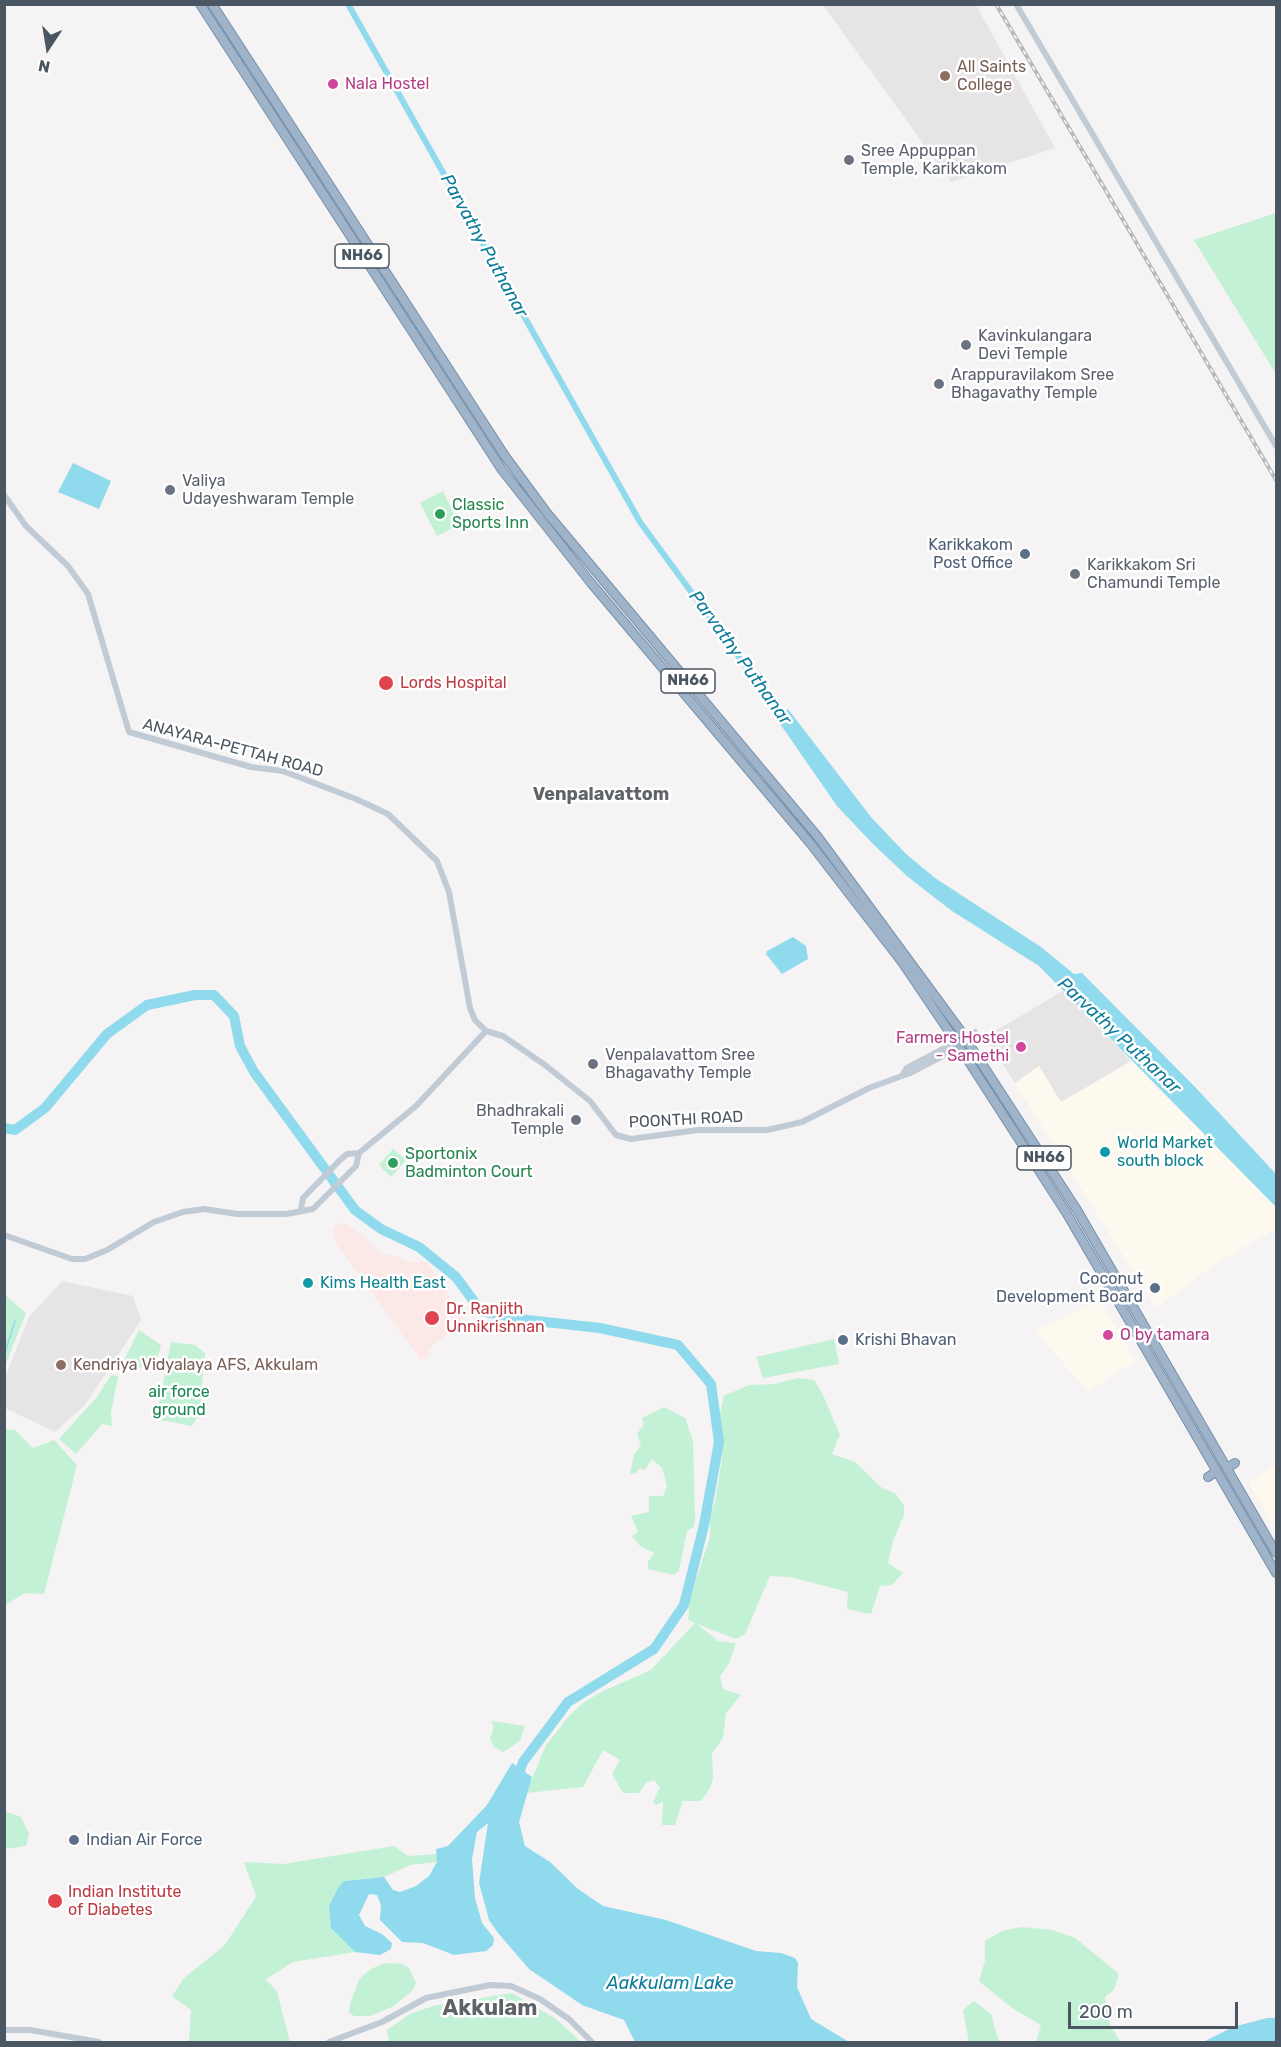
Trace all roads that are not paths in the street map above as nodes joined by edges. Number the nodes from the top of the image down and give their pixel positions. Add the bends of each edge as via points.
1 (200, 4) edge
2 (212, 4) edge
3 (1016, 4) edge
4 (1276, 446) edge
5 (4, 495) edge
6 (486, 1031) junction
7 (977, 1034) dead end
8 (360, 1152) junction
9 (301, 1209) junction
10 (4, 1235) edge
11 (1235, 1463) dead end
12 (1227, 1468) junction
13 (1217, 1471) junction
14 (1208, 1477) dead end
15 (1276, 1553) edge
16 (1276, 1573) edge
17 (4, 2030) edge
18 (99, 2043) edge
19 (329, 2043) edge
20 (592, 2043) edge

1 - 13 highway, NH66, bridge via 502,470 810,843 902,962 1067,1214
2 - 12 highway, NH66, bridge via 547,513 818,837 960,1030 1077,1210
3 - 4 main road
5 - 6 main road, ANAYARA-PETTAH ROAD via 88,594 129,732 251,767 283,771 356,799 388,814 437,861 449,892 470,1008
6 - 7 main road, POONTHI ROAD via 503,1036 545,1065 590,1101 616,1135 631,1139 698,1130 767,1130 802,1122
6 - 8 main road via 416,1106
8 - 9 main road via 340,1160 303,1198
8 - 9 main road via 356,1166 313,1209
9 - 10 main road via 286,1214 204,1209 183,1212 154,1222 85,1259 72,1259
11 - 12 highway
12 - 15 highway, NH66
13 - 14 highway
13 - 16 highway, NH66
17 - 18 main road via 30,2030
19 - 20 main road via 382,2022 426,1998 490,1985 511,1986 540,1999 569,2019

